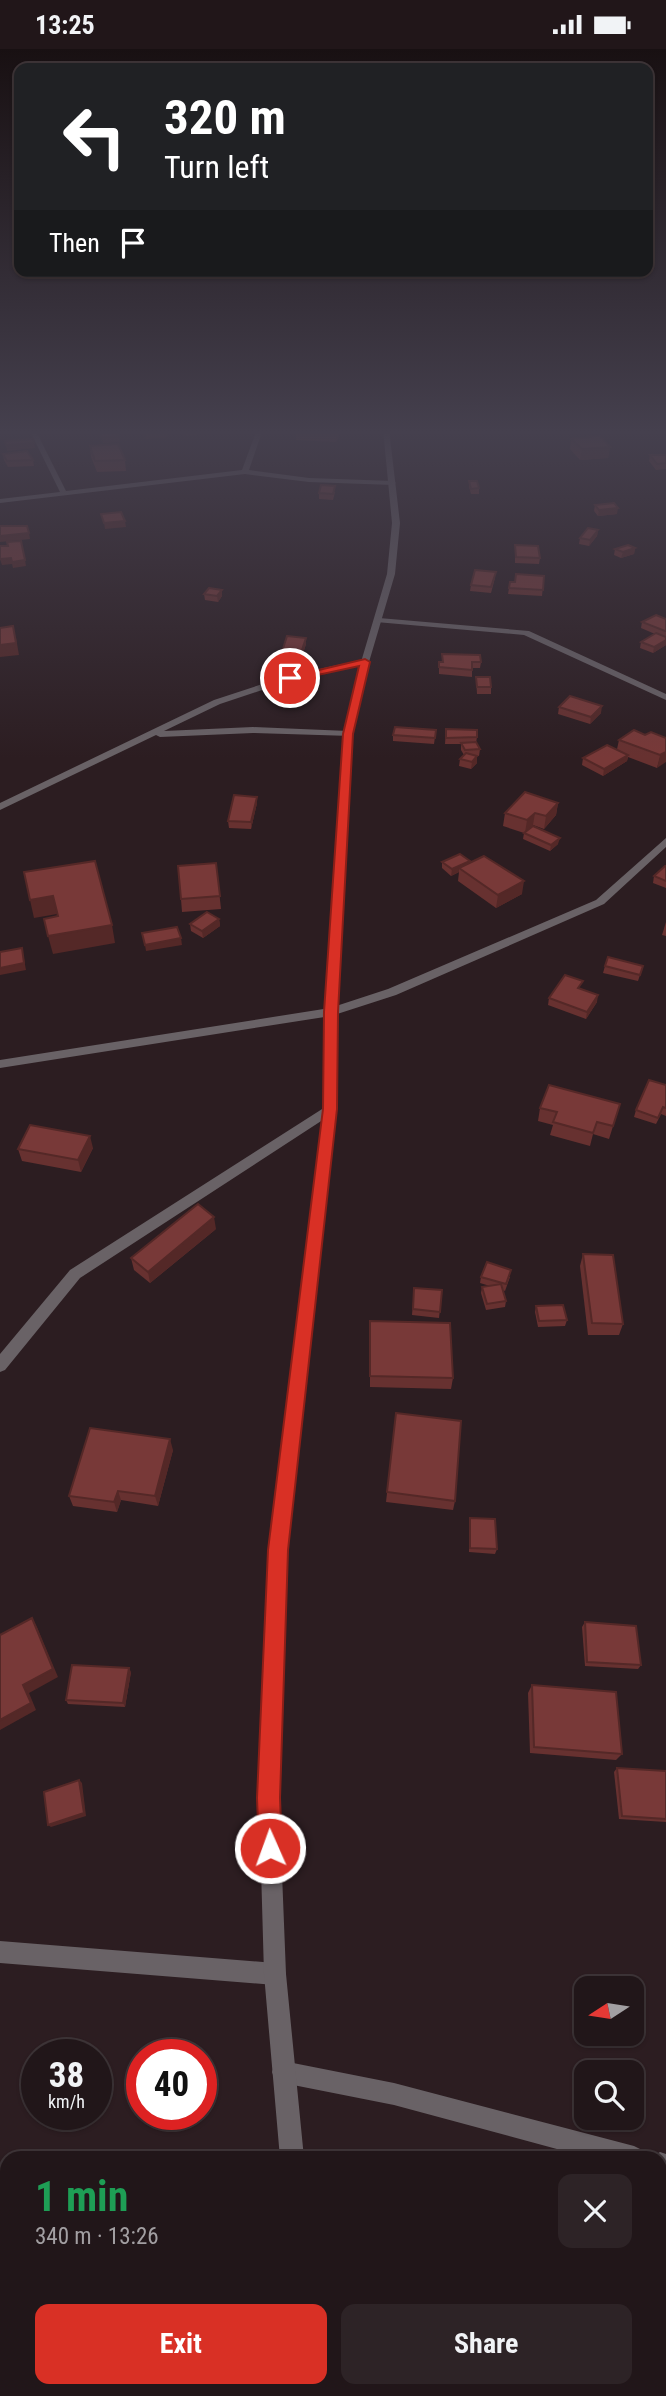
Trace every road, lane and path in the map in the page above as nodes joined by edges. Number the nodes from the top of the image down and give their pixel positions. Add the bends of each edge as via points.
1 (394, 539) edge
2 (379, 619) junction
3 (365, 662) junction
4 (666, 697) edge
5 (348, 734) junction
6 (148, 735) junction
7 (0, 807) edge
8 (666, 841) edge
9 (331, 1012) junction
10 (0, 1064) edge
11 (330, 1109) junction
12 (0, 1365) edge
13 (0, 1952) edge
14 (275, 1974) junction
15 (283, 2072) junction
16 (291, 2151) edge
17 (608, 2151) edge

1 - 2 street
2 - 3 street
2 - 4 street via 526,633
3 - 5 street
3 - 6 street via 290,678 217,702
5 - 6 street via 253,730
5 - 9 street
6 - 7 street
8 - 9 street via 600,902 392,992
9 - 10 street
9 - 11 street
11 - 12 street via 75,1274
11 - 14 street via 278,1550 269,1798
13 - 14 street
14 - 15 street
15 - 16 street
15 - 17 street via 394,2094

